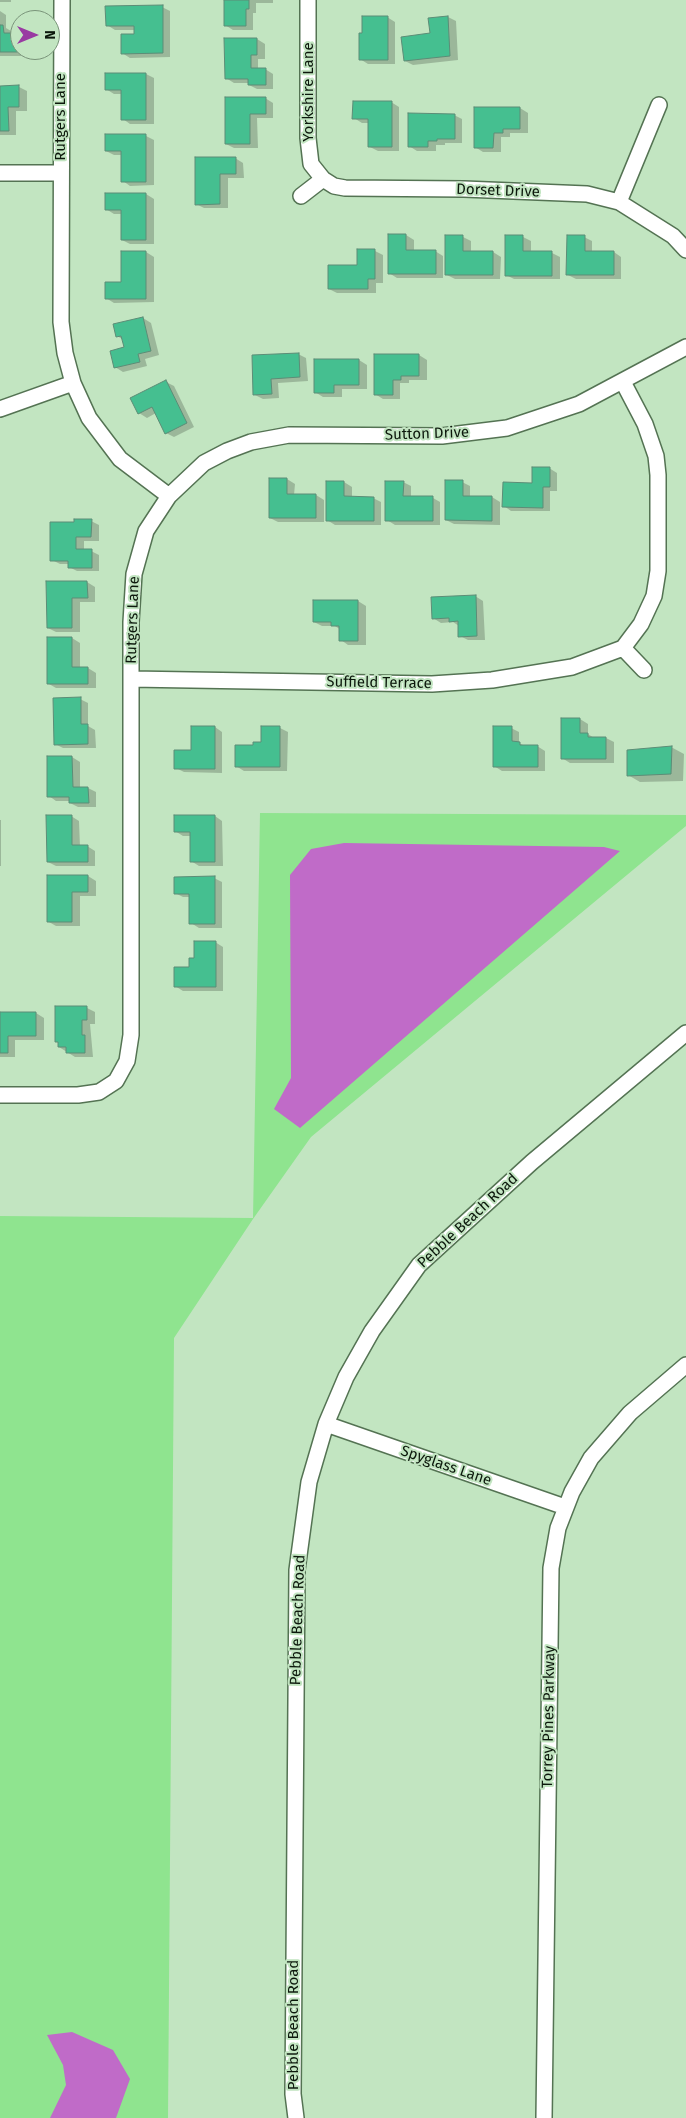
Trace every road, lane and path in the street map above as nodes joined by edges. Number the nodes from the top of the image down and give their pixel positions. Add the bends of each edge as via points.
1 (62, 0) edge
2 (308, 0) edge
3 (659, 105) dead end
4 (0, 173) edge
5 (60, 173) junction
6 (323, 179) junction
7 (301, 196) dead end
8 (619, 202) junction
9 (686, 250) edge
10 (686, 348) edge
11 (624, 382) junction
12 (73, 383) junction
13 (0, 409) edge
14 (169, 496) junction
15 (623, 648) junction
16 (644, 670) dead end
17 (132, 679) junction
18 (686, 1033) edge
19 (0, 1095) edge
20 (686, 1365) edge
21 (326, 1424) junction
22 (565, 1507) junction
23 (296, 2118) edge
24 (544, 2118) edge

1 - 5 street, Rutgers Lane
2 - 6 street, Yorkshire Lane via 308,138 311,164
3 - 8 street
4 - 5 street, Rutgers Lane
5 - 12 street, Rutgers Lane via 61,322
6 - 7 street
6 - 8 street, Dorset Drive via 345,188 578,194
8 - 9 street, Dorset Drive via 673,236
10 - 11 street, Sutton Drive
11 - 14 street, Sutton Drive via 579,404 507,428 442,436 289,435 251,442 204,463
11 - 15 street via 646,424 656,456 658,571 654,596 641,624
12 - 13 street
12 - 14 street, Rutgers Lane via 88,418 120,459
14 - 17 street, Rutgers Lane via 146,532 134,574
15 - 16 street
15 - 17 street, Suffield Terrace via 572,667 492,680 432,684
17 - 19 street, Rutgers Lane via 131,1035 127,1061 116,1081 99,1092
18 - 21 street, Pebble Beach Road via 532,1162 420,1264 372,1331
20 - 22 street, Torrey Pines Parkway via 630,1413 591,1458
21 - 22 street, Spyglass Lane
21 - 23 street, Pebble Beach Road via 309,1482 297,1570 293,2094
22 - 24 street, Torrey Pines Parkway via 551,1568

